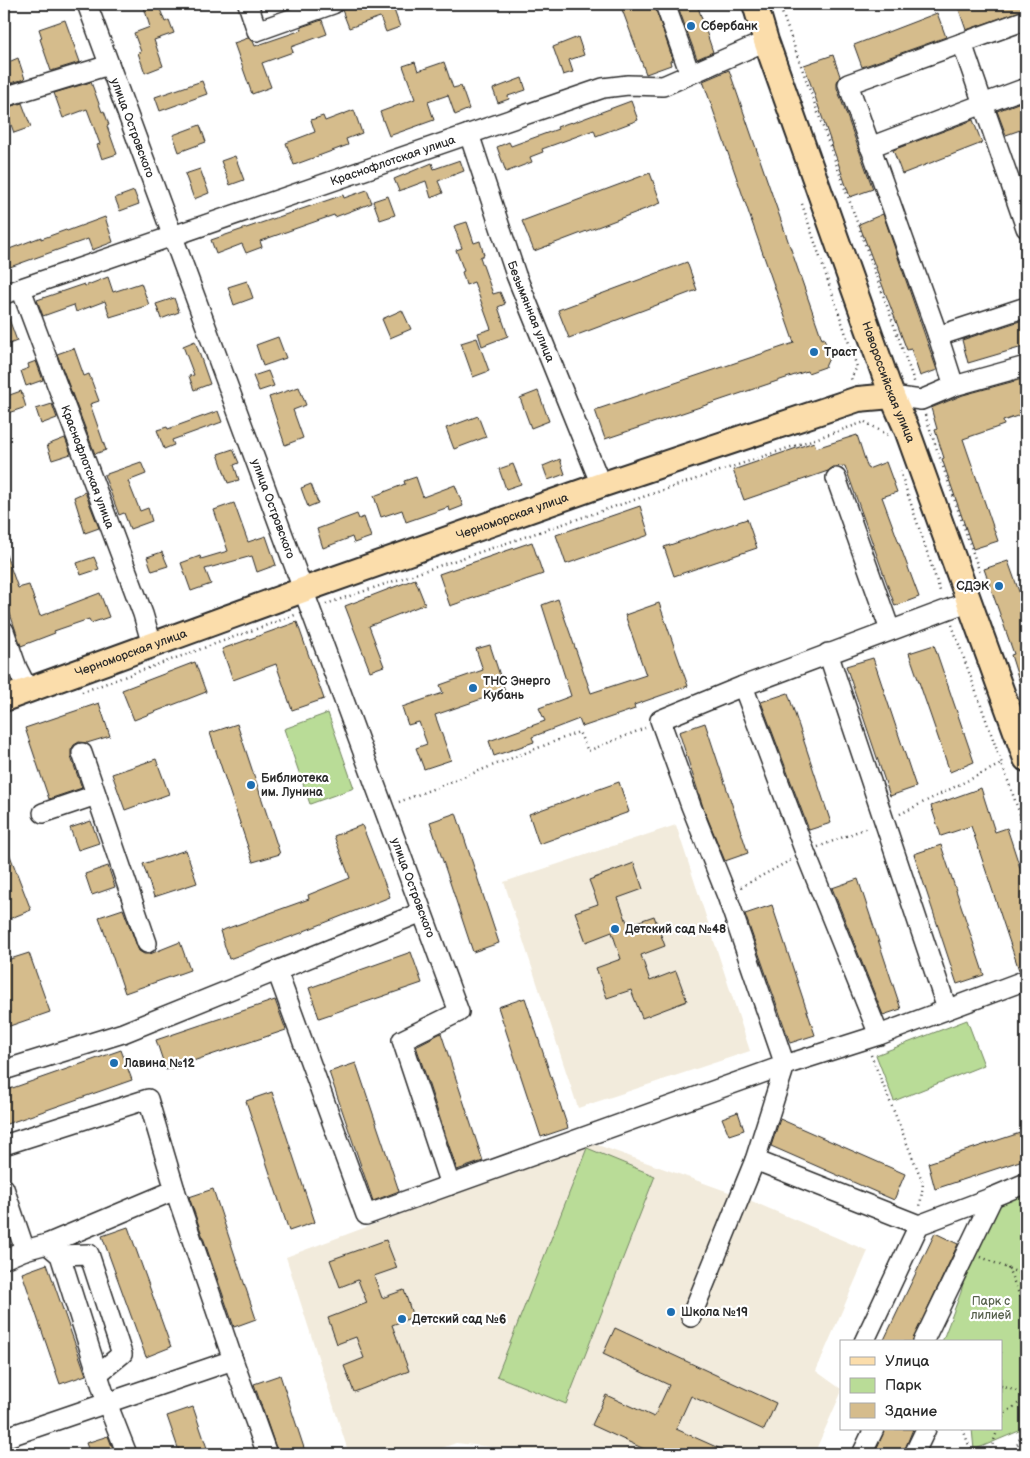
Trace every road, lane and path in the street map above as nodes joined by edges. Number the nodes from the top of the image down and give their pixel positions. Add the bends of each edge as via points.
1 (87, 4) edge
2 (248, 4) edge
3 (333, 4) edge
4 (665, 4) edge
5 (755, 4) edge
6 (779, 4) edge
7 (1026, 20) edge
8 (766, 41) junction
9 (962, 43) junction
10 (109, 65) junction
11 (690, 74) junction
12 (1026, 88) edge
13 (4, 97) edge
14 (982, 104) junction
15 (469, 134) junction
16 (870, 147) junction
17 (800, 198) dead end
18 (1026, 228) edge
19 (172, 235) junction
20 (12, 292) edge
21 (1026, 306) edge
22 (938, 336) junction
23 (1026, 366) edge
24 (954, 386) junction
25 (892, 396) junction
26 (921, 400) junction
27 (862, 411) junction
28 (888, 435) dead end
29 (897, 463) dead end
30 (836, 478) dead end
31 (601, 485) junction
32 (980, 572) dead end
33 (307, 600) junction
34 (970, 601) junction
35 (946, 610) junction
36 (890, 630) junction
37 (4, 631) edge
38 (152, 645) junction
39 (828, 653) junction
40 (743, 686) junction
41 (28, 690) junction
42 (73, 695) dead end
43 (4, 699) edge
44 (1019, 716) edge
45 (660, 720) junction
46 (82, 753) dead end
47 (1026, 759) edge
48 (1001, 764) junction
49 (96, 795) junction
50 (383, 808) junction
51 (43, 813) dead end
52 (885, 821) junction
53 (1026, 831) edge
54 (805, 852) junction
55 (727, 896) junction
56 (422, 912) junction
57 (147, 943) dead end
58 (277, 971) junction
59 (1026, 980) edge
60 (948, 1010) junction
61 (872, 1037) junction
62 (785, 1066) junction
63 (4, 1070) edge
64 (4, 1145) edge
65 (755, 1160) junction
66 (1026, 1183) edge
67 (450, 1185) junction
68 (4, 1188) edge
69 (175, 1190) junction
70 (992, 1197) junction
71 (918, 1225) junction
72 (54, 1249) junction
73 (26, 1250) junction
74 (966, 1251) junction
75 (4, 1259) edge
76 (1008, 1268) junction
77 (1026, 1276) edge
78 (1026, 1310) edge
79 (691, 1316) dead end
80 (865, 1340) edge
81 (924, 1340) edge
82 (233, 1360) junction
83 (99, 1374) junction
84 (1002, 1386) edge
85 (1026, 1396) edge
86 (107, 1403) junction
87 (1002, 1419) edge
88 (1026, 1420) edge
89 (874, 1430) edge
90 (926, 1430) edge
91 (963, 1430) edge
92 (998, 1430) edge
93 (4, 1438) edge
94 (127, 1454) edge
95 (267, 1454) edge
96 (862, 1454) edge
97 (914, 1454) edge
98 (972, 1454) edge
99 (988, 1454) edge
100 (1014, 1454) edge

1 - 10 street, улица Островского
2 - 3 street via 258,31
4 - 11 street
5 - 8 main road, Новороссийская улица
6 - 26 path
7 - 9 street
8 - 11 street, Краснофлотская улица
8 - 25 main road, Новороссийская улица
9 - 14 street
9 - 16 street via 848,84
10 - 13 street
10 - 19 street, улица Островского
11 - 15 street, Краснофлотская улица via 663,86 603,88
12 - 14 street
14 - 16 street
14 - 18 street
15 - 19 street, Краснофлотская улица
15 - 31 street, Безымянная улица via 516,275
16 - 22 street
17 - 27 path via 857,367 851,378
19 - 20 street, Краснофлотская улица
19 - 33 street, улица Островского
20 - 38 street, Краснофлотская улица via 144,614
21 - 22 street
22 - 24 street
23 - 24 street
24 - 26 street
25 - 26 street, Черноморская улица
25 - 27 main road, Черноморская улица
25 - 34 main road, Новороссийская улица
26 - 32 path
27 - 28 path
27 - 31 main road, Черноморская улица
27 - 33 path
29 - 35 path
30 - 36 street
31 - 33 main road, Черноморская улица
33 - 38 main road, Черноморская улица
33 - 42 path via 204,650
33 - 50 street, улица Островского
34 - 35 street
34 - 44 main road, Новороссийская улица
35 - 36 street
35 - 48 path
36 - 39 street
37 - 41 street
38 - 41 main road, Черноморская улица
39 - 40 street
39 - 52 street
40 - 45 street
40 - 54 street
41 - 43 main road, Черноморская улица
44 - 47 main road, Новороссийская улица
45 - 50 path via 588,751 579,732
45 - 55 street
46 - 49 street
48 - 52 path
48 - 53 path
49 - 51 street
49 - 57 street
50 - 56 street, улица Островского
52 - 54 path
52 - 60 street
54 - 55 path
54 - 61 street
55 - 62 street
56 - 58 street
56 - 67 street, улица Островского via 459,1012 402,1040
58 - 63 street via 123,1033
58 - 67 street via 366,1215
59 - 60 street
60 - 61 street
61 - 62 street
61 - 71 path via 923,1183
62 - 65 street
62 - 67 street
64 - 69 street via 148,1099
65 - 71 street
65 - 79 street
66 - 70 street
68 - 73 street
69 - 72 street
69 - 82 street
70 - 71 street
70 - 74 street
71 - 80 street
72 - 73 street
72 - 83 street
72 - 83 street via 90,1254 122,1354
73 - 75 street
74 - 76 path
74 - 81 street
76 - 77 path
76 - 78 path
82 - 86 street
82 - 95 street
83 - 86 street
84 - 85 path
85 - 87 path
86 - 93 street
86 - 94 street
88 - 100 path
89 - 96 street
90 - 97 street
91 - 98 path
92 - 99 path

